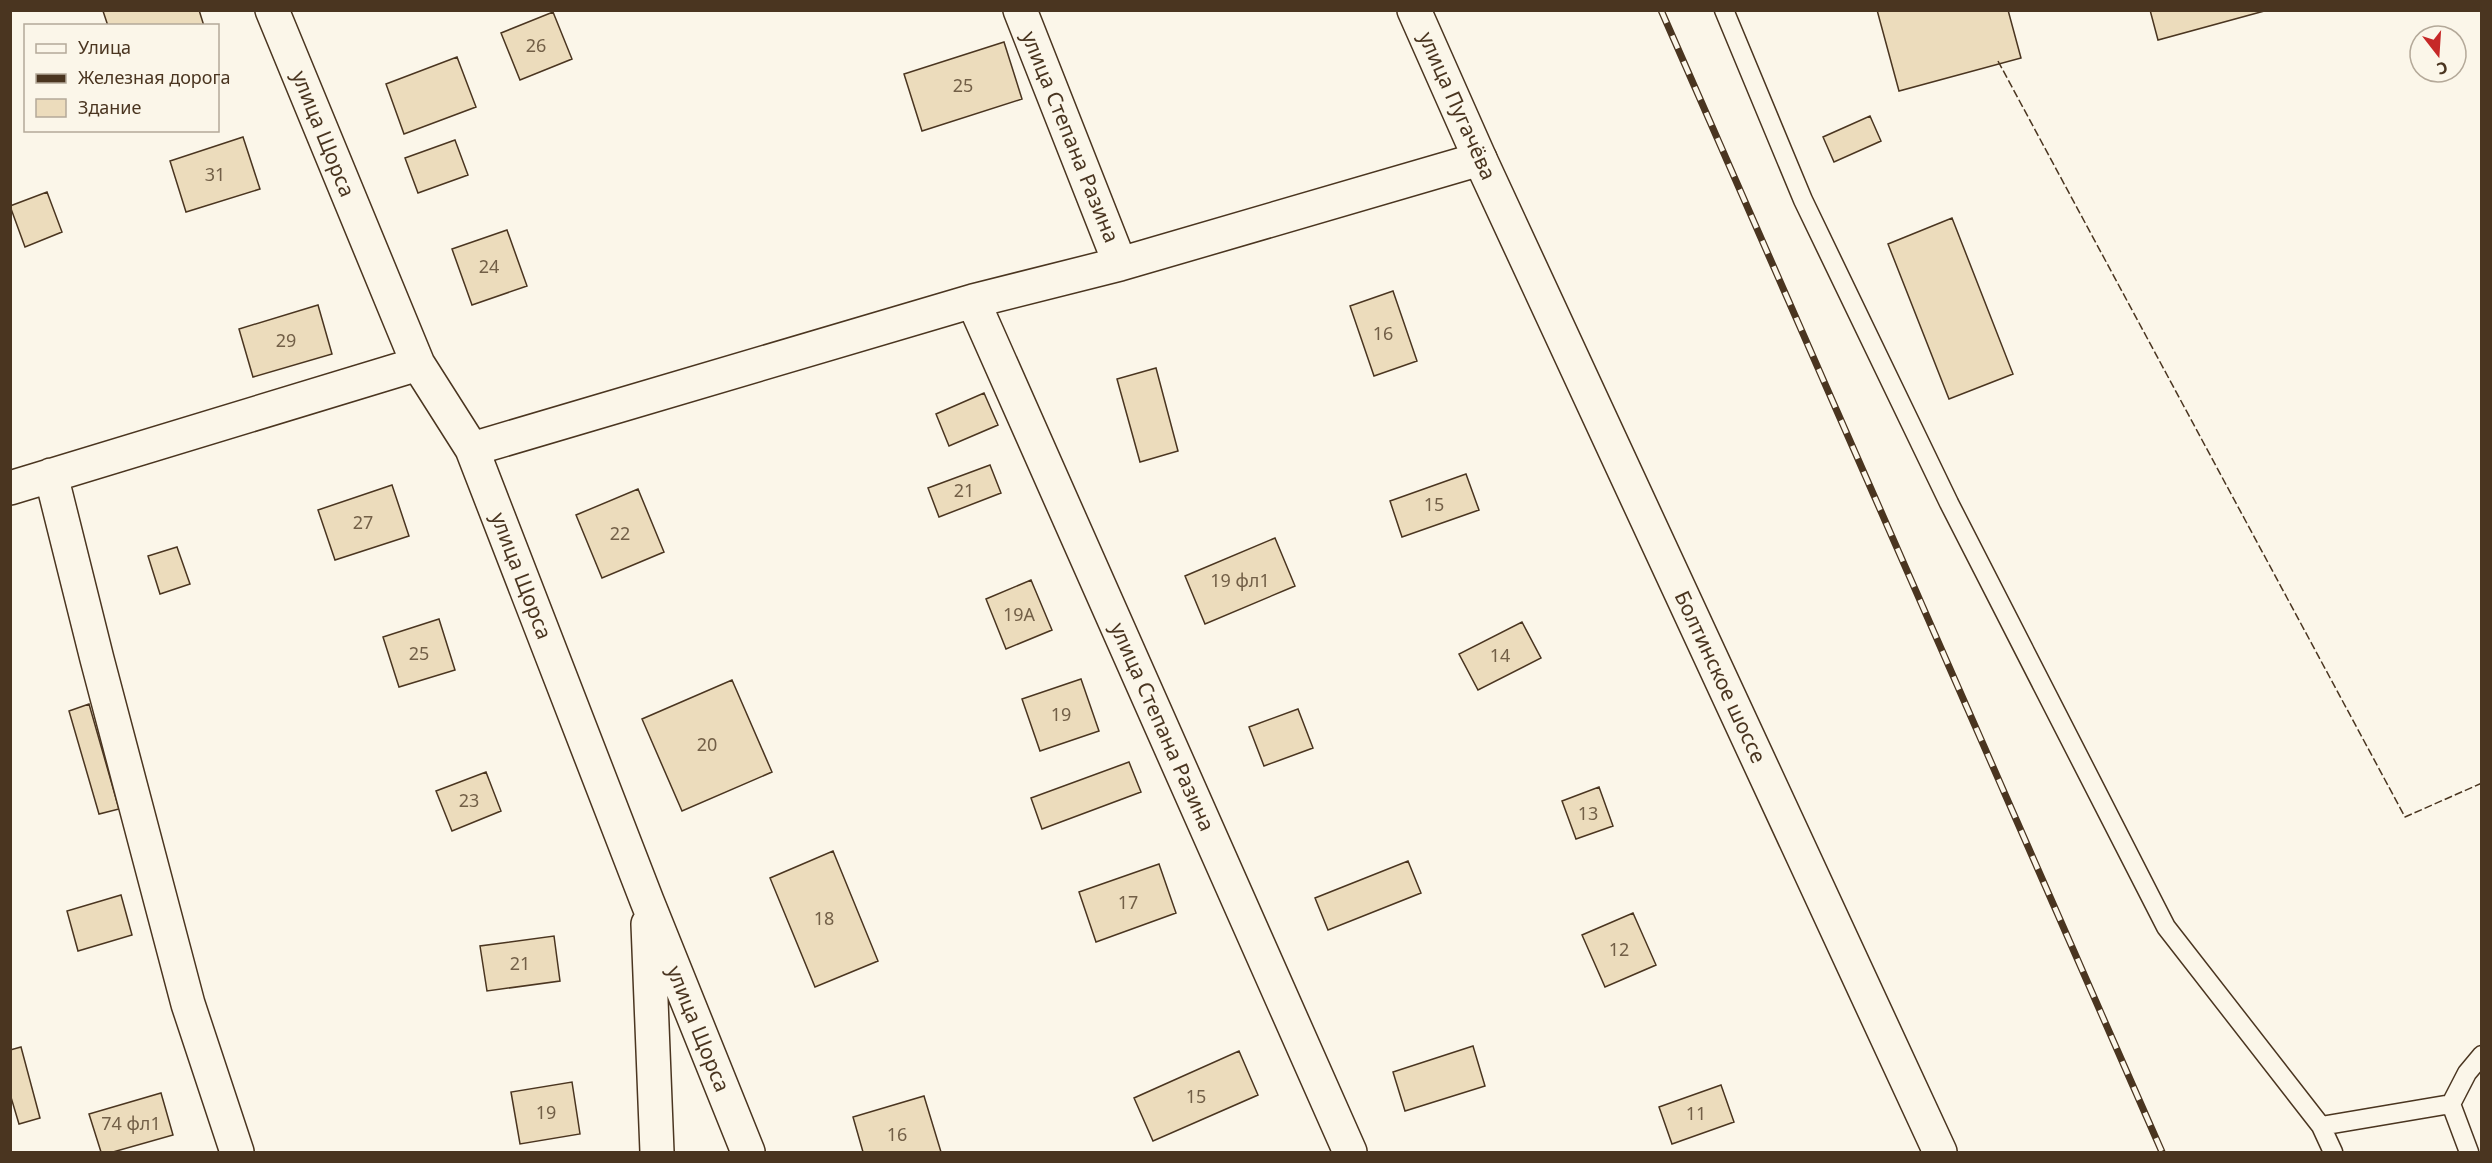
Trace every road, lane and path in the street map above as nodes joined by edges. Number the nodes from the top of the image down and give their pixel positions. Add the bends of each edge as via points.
1 (272, 10) edge
2 (1020, 10) edge
3 (1414, 10) edge
4 (1724, 10) edge
5 (1480, 159) junction
6 (1500, 202) joint
7 (1120, 264) junction
8 (973, 301) junction
9 (418, 364) junction
10 (472, 449) junction
11 (51, 475) junction
12 (10, 488) edge
13 (647, 901) junction
14 (2481, 1055) edge
15 (2451, 1104) junction
16 (2321, 1126) junction
17 (237, 1152) edge
18 (657, 1152) edge
19 (748, 1152) edge
20 (1350, 1152) edge
21 (1940, 1152) edge
22 (2333, 1152) edge
23 (2469, 1152) edge

1 - 9 street, улица Щорса
2 - 7 street, улица Степана Разина
3 - 5 street, улица Пугачёва
4 - 16 lane via 1803,200 1934,472 2166,927
5 - 6 street, улица Пугачёва
5 - 7 street
6 - 21 street, Болтинское шоссе
7 - 8 street
8 - 10 street
8 - 20 street, улица Степана Разина
9 - 10 street, улица Щорса
9 - 11 street
10 - 13 street, улица Щорса
11 - 12 street
11 - 17 street via 188,1004
13 - 18 street
13 - 19 street, улица Щорса
14 - 15 lane
15 - 16 lane
15 - 23 lane
16 - 22 lane

